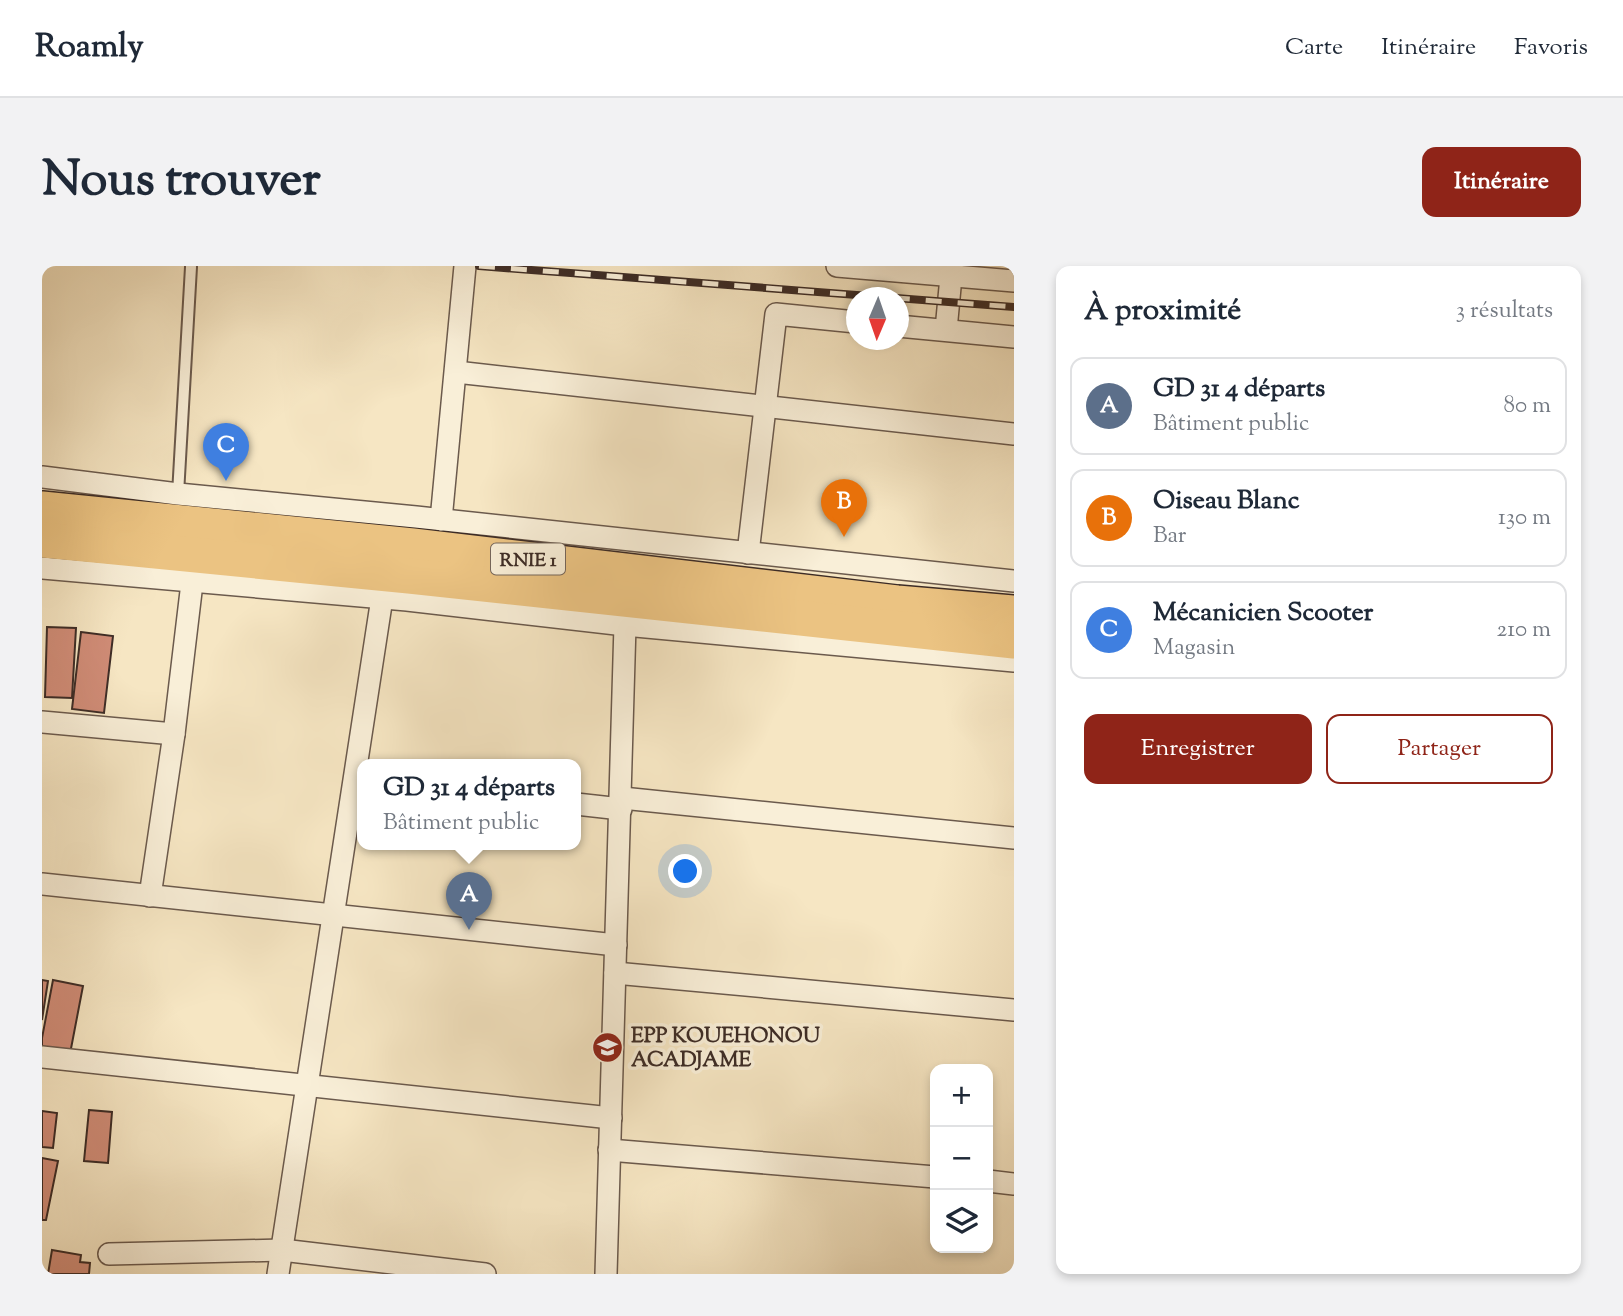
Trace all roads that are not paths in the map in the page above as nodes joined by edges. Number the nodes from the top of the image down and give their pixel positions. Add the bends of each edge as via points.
1 (465, 266) edge
2 (837, 266) edge
3 (191, 267) edge
4 (952, 271) edge
5 (1014, 281) edge
6 (846, 321) edge
7 (909, 327) edge
8 (946, 330) junction
9 (1014, 337) edge
10 (456, 372) junction
11 (765, 406) junction
12 (1014, 434) edge
13 (42, 477) edge
14 (178, 494) junction
15 (42, 509) edge
16 (441, 520) junction
17 (42, 540) edge
18 (748, 553) junction
19 (42, 568) edge
20 (1014, 581) edge
21 (192, 583) junction
22 (382, 598) junction
23 (897, 612) junction
24 (1014, 613) edge
25 (625, 625) junction
26 (1014, 641) edge
27 (1014, 661) edge
28 (42, 722) edge
29 (174, 734) junction
30 (361, 759) edge
31 (357, 788) edge
32 (581, 804) edge
33 (621, 804) junction
34 (1014, 838) edge
35 (42, 884) edge
36 (150, 896) junction
37 (333, 916) junction
38 (616, 945) junction
39 (615, 972) junction
40 (1014, 1010) edge
41 (42, 1057) edge
42 (307, 1085) junction
43 (611, 1118) junction
44 (609, 1150) junction
45 (930, 1177) edge
46 (993, 1182) edge
47 (1014, 1184) edge
48 (282, 1250) junction
49 (109, 1254) dead end
50 (278, 1274) edge
51 (485, 1274) edge
52 (606, 1274) edge

1 - 10 street
2 - 4 street
3 - 14 lane
4 - 5 street
4 - 8 street
6 - 11 street via 776,314
7 - 8 street
8 - 9 street
10 - 11 street
10 - 16 street
11 - 12 street
11 - 18 street
13 - 14 street
14 - 16 street
15 - 23 highway, RNIE 1 via 413,546
16 - 18 street
17 - 23 highway, RNIE 1 via 450,580
18 - 23 street
19 - 21 street
20 - 23 street
21 - 22 street
21 - 29 street
22 - 25 street
22 - 30 street
23 - 24 highway, RNIE 1
23 - 25 street
23 - 26 highway, RNIE 1
23 - 27 street
25 - 33 street
28 - 29 street
29 - 36 street
31 - 37 street
32 - 33 street
33 - 34 street
33 - 38 street
35 - 36 street
36 - 37 street
37 - 38 street
37 - 42 street
38 - 39 street
39 - 40 street
39 - 43 street
41 - 42 street
42 - 43 street
42 - 48 street
43 - 44 street
44 - 45 street
44 - 52 street
46 - 47 street
48 - 49 street
48 - 50 street
48 - 51 street

